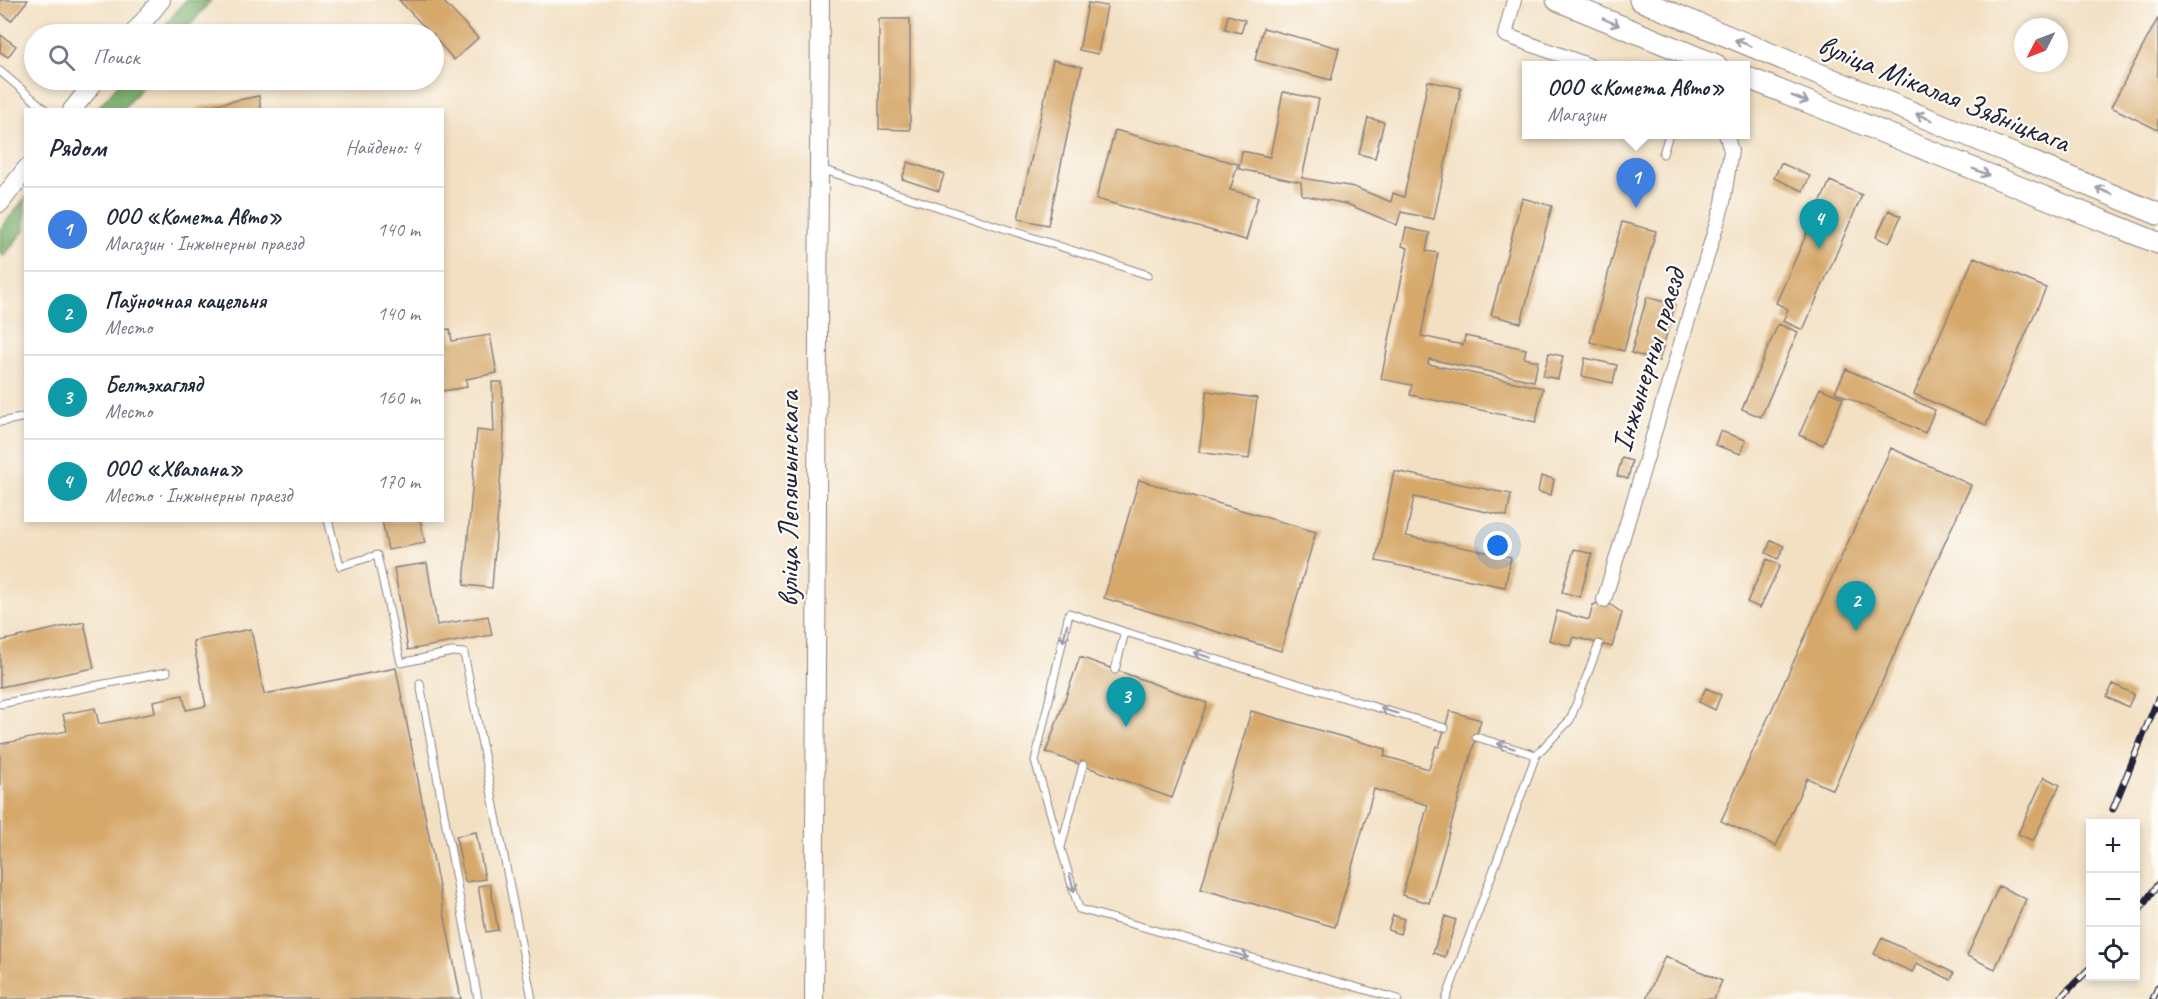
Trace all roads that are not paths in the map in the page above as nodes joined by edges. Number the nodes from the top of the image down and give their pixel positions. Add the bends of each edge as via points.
1 (161, 0) edge
2 (820, 0) edge
3 (1514, 0) edge
4 (1557, 0) edge
5 (1640, 0) edge
6 (141, 24) edge
7 (1575, 61) edge
8 (1704, 61) edge
9 (0, 71) edge
10 (1750, 80) edge
11 (88, 90) edge
12 (44, 108) edge
13 (74, 108) edge
14 (1668, 139) edge
15 (1727, 139) edge
16 (1663, 154) dead end
17 (819, 168) junction
18 (24, 172) edge
19 (0, 203) edge
20 (2158, 214) edge
21 (2158, 243) edge
22 (1148, 275) dead end
23 (24, 417) edge
24 (0, 422) edge
25 (329, 522) edge
26 (1604, 600) dead end
27 (1125, 632) junction
28 (1599, 644) dead end
29 (1115, 670) dead end
30 (167, 672) dead end
31 (420, 683) dead end
32 (0, 704) edge
33 (1445, 728) dead end
34 (1476, 737) dead end
35 (1536, 755) junction
36 (1083, 765) dead end
37 (1061, 847) junction
38 (478, 999) edge
39 (532, 999) edge
40 (814, 999) edge
41 (1398, 999) edge
42 (1446, 999) edge

1 - 6 main road
2 - 17 main road, вуліца Лепяшынскага
3 - 7 street via 1505,35
4 -> 8 main road
20 -> 5 main road, вуліца Мікалая Зябніцкага
9 - 12 lane
10 -> 21 main road, вуліца Мікалая Зябніцкага
11 - 13 main road
14 - 16 lane
15 - 26 street, Інжынерны праезд via 1731,151 1724,203
17 - 22 lane
17 - 40 main road, вуліца Лепяшынскага
18 - 19 main road
23 - 24 lane
25 - 39 lane via 340,566 377,555 401,663 465,653
27 - 29 lane
33 -> 27 lane
27 -> 37 lane via 1069,613 1035,760
28 - 35 lane via 1570,720
30 - 32 lane
31 - 38 lane
35 -> 34 lane
35 - 42 lane
36 - 37 lane
37 -> 41 lane via 1079,909

